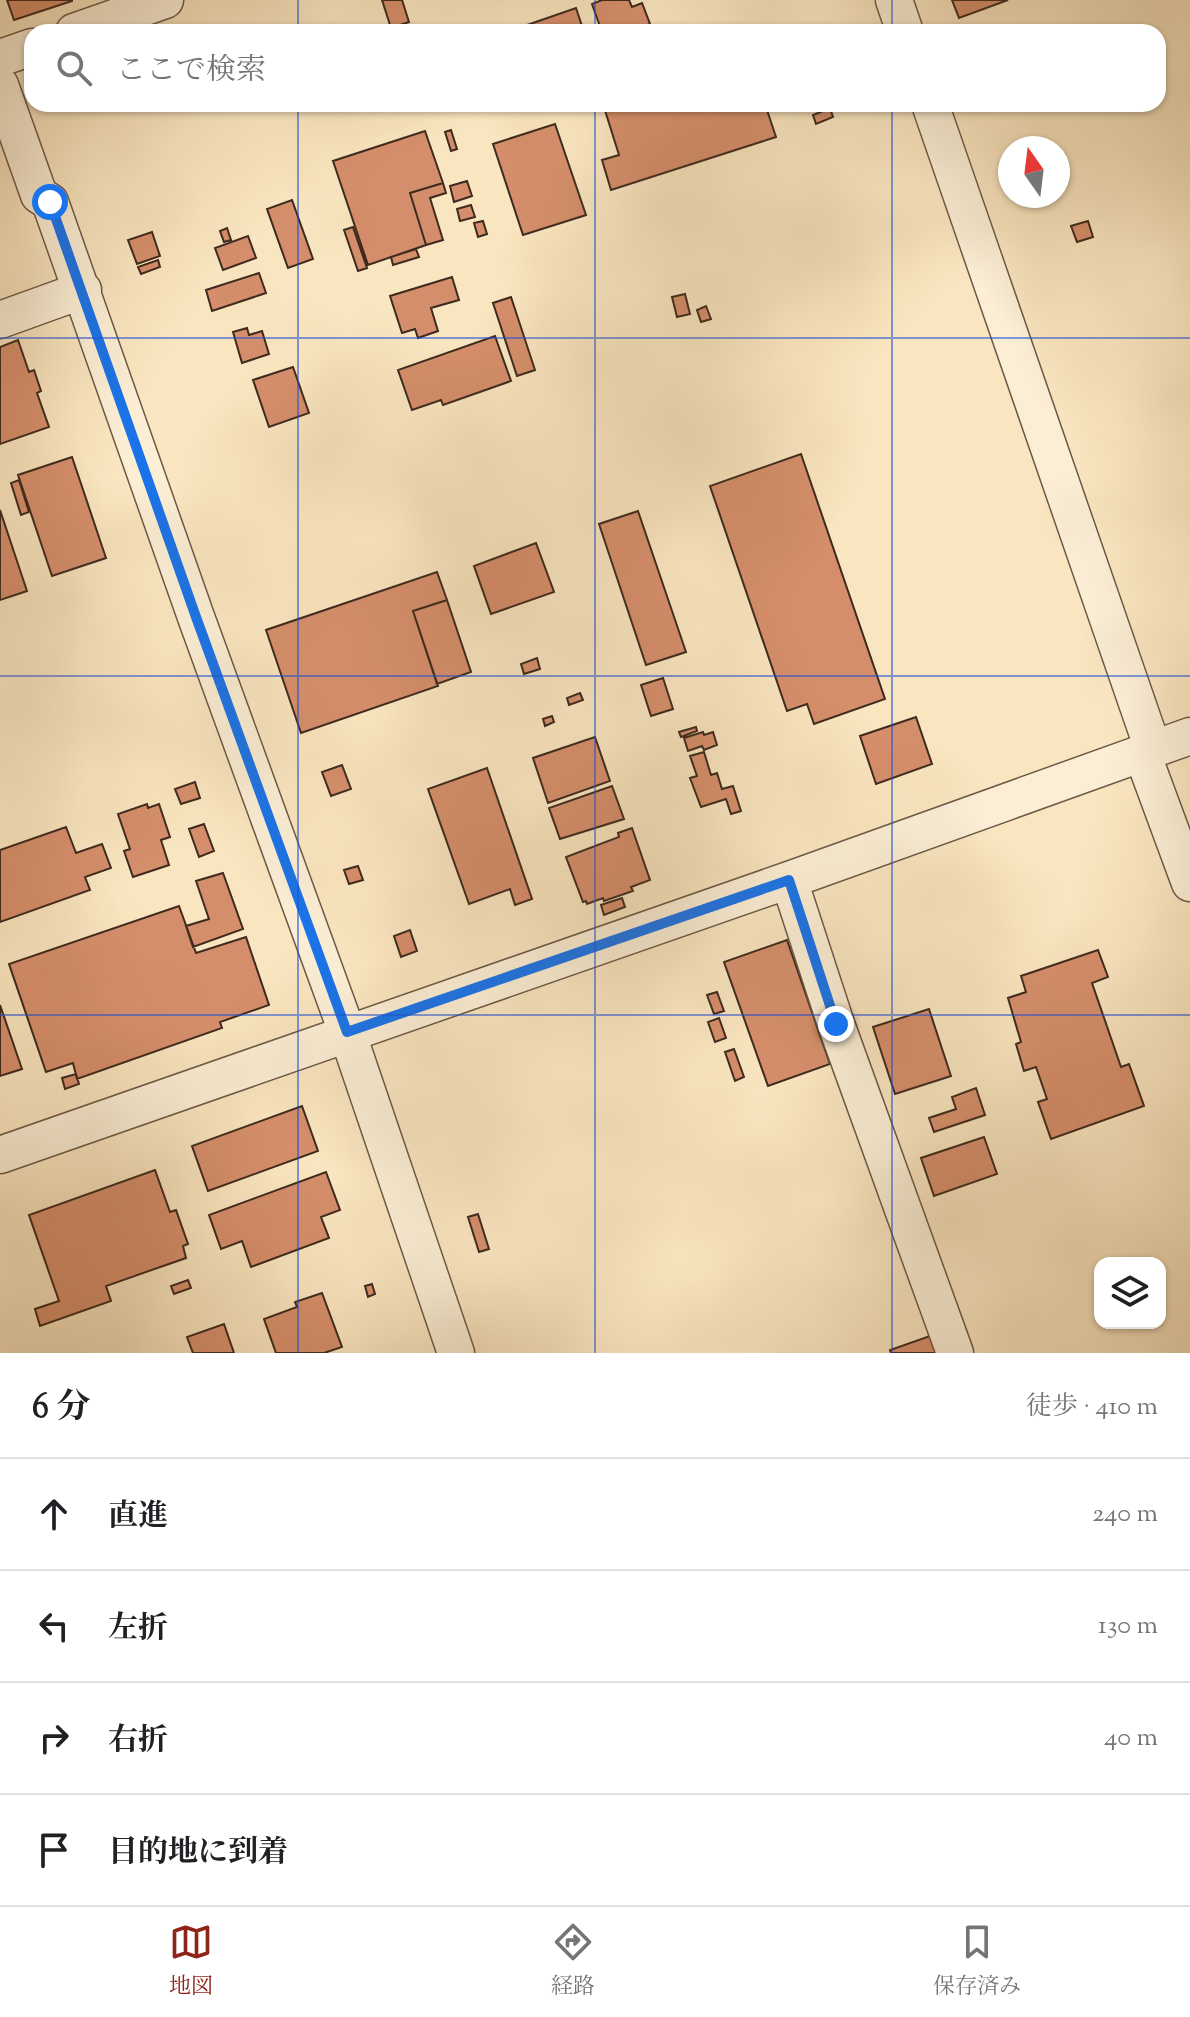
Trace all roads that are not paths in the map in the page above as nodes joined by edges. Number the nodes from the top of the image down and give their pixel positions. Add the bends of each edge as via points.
1 (165, 0) edge
2 (894, 0) edge
3 (97, 24) edge
4 (902, 24) edge
5 (24, 50) edge
6 (0, 58) edge
7 (0, 85) edge
8 (933, 112) edge
9 (83, 290) junction
10 (0, 320) edge
11 (1190, 736) edge
12 (1148, 751) junction
13 (789, 880) junction
14 (1190, 883) edge
15 (347, 1032) junction
16 (0, 1155) edge
17 (456, 1353) edge
18 (955, 1353) edge

1 - 3 lane
2 - 4 lane
5 - 6 lane
7 - 9 lane via 39,195 50,202
8 - 12 lane
9 - 10 lane
9 - 15 lane
11 - 12 lane
12 - 13 lane
12 - 14 lane
13 - 15 lane
13 - 18 lane
15 - 16 lane
15 - 17 lane

